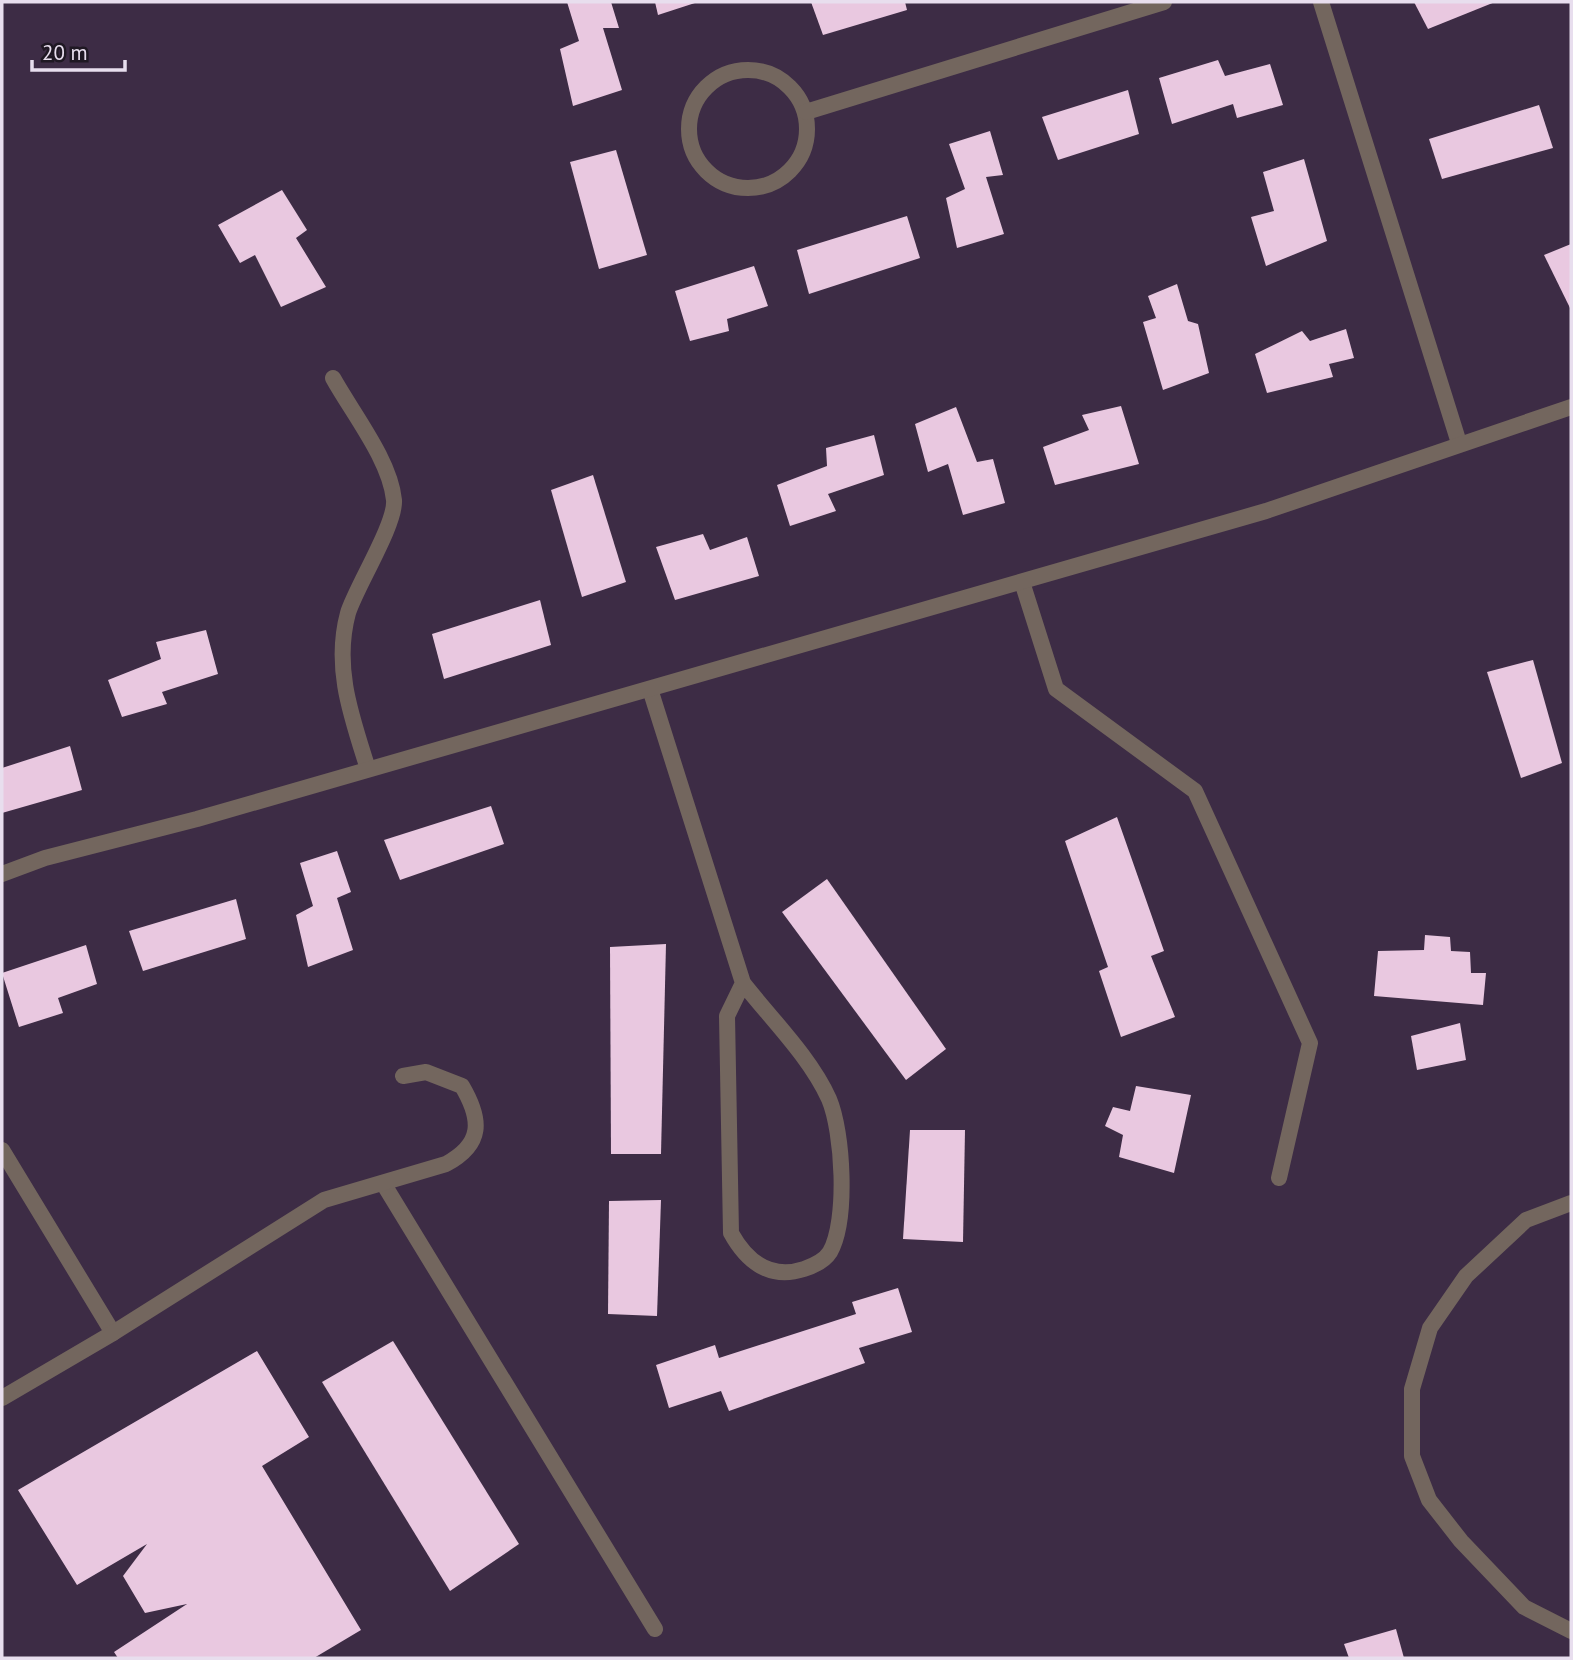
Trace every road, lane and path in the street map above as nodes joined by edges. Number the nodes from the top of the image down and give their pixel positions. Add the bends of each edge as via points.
1 (1164, 2) edge
2 (1321, 2) edge
3 (806, 113) junction
4 (333, 378) dead end
5 (1571, 407) edge
6 (1459, 443) junction
7 (1022, 582) junction
8 (650, 689) junction
9 (368, 769) junction
10 (2, 873) edge
11 (743, 984) junction
12 (403, 1076) dead end
13 (2, 1150) edge
14 (1279, 1178) dead end
15 (383, 1183) junction
16 (1571, 1203) edge
17 (113, 1333) junction
18 (2, 1398) edge
19 (655, 1629) dead end
20 (1571, 1631) edge

1 - 3 lane
2 - 6 lane
3 - 3 lane via 792,88 772,74 750,69 728,72 708,84 693,104 688,124 693,152 708,174 725,185 749,190 772,185 796,166 807,141
4 - 9 lane via 388,468 394,504 348,613 342,656 345,697
5 - 6 lane
6 - 7 lane via 1266,511
7 - 8 lane
7 - 14 lane via 1056,690 1195,791 1310,1042
8 - 9 lane
8 - 11 lane
9 - 10 lane
11 - 11 lane via 727,1016 732,1233 742,1253 757,1265 792,1273 813,1266 830,1253 840,1213 841,1158 825,1092
12 - 15 lane via 426,1072 462,1086 477,1120 475,1136 464,1154 446,1164
13 - 17 lane
15 - 17 lane via 324,1200
15 - 19 lane
16 - 20 lane via 1526,1220 1466,1276 1430,1328 1412,1389 1412,1456 1429,1500 1461,1541 1524,1606
17 - 18 lane

